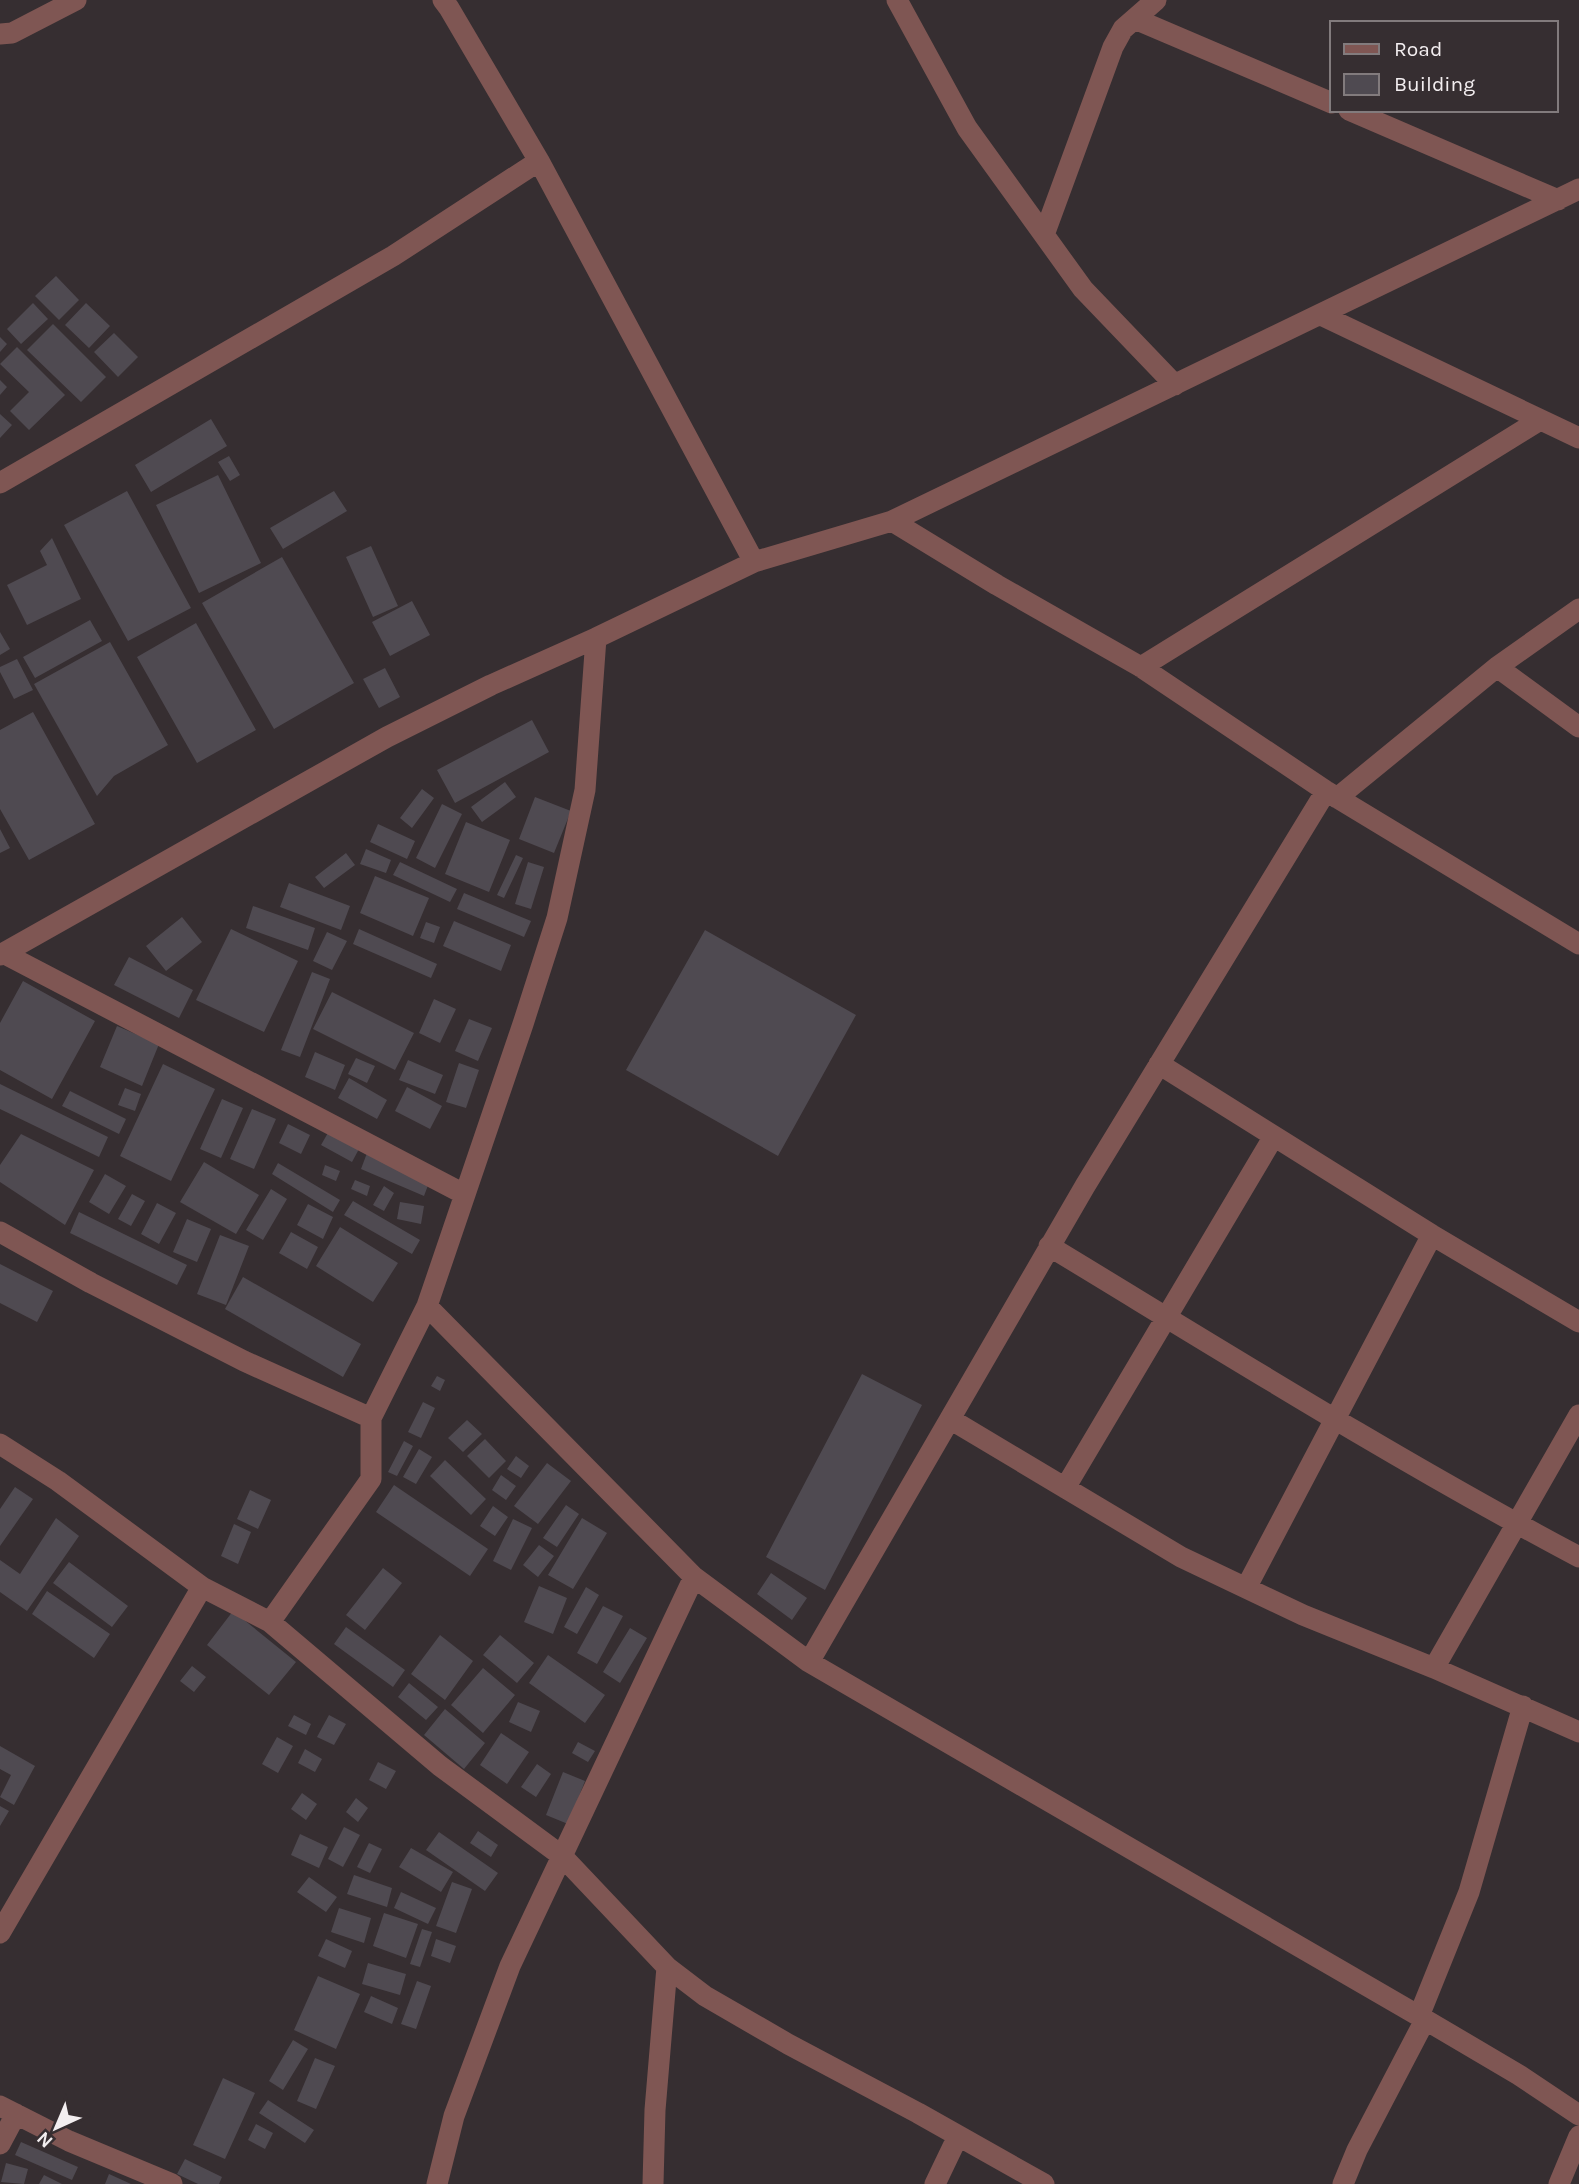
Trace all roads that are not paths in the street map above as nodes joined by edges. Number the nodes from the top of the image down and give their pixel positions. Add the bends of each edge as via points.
1 (76, 0) edge
2 (443, 0) edge
3 (897, 0) edge
4 (1156, 0) edge
5 (1135, 19) junction
6 (0, 34) edge
7 (1330, 102) edge
8 (1354, 112) edge
9 (539, 161) junction
10 (1579, 189) edge
11 (1558, 200) junction
12 (1044, 235) junction
13 (1321, 315) junction
14 (1175, 385) junction
15 (1540, 420) junction
16 (1579, 438) edge
17 (0, 483) edge
18 (892, 521) junction
19 (754, 562) junction
20 (1579, 609) edge
21 (596, 638) junction
22 (1141, 667) junction
23 (1497, 667) junction
24 (1579, 727) edge
25 (1332, 795) junction
26 (1579, 944) edge
27 (2, 954) edge
28 (1159, 1064) junction
29 (1274, 1136) junction
30 (464, 1194) junction
31 (0, 1232) edge
32 (1432, 1235) junction
33 (1049, 1247) junction
34 (427, 1306) junction
35 (1167, 1317) junction
36 (1579, 1322) edge
37 (1579, 1415) edge
38 (370, 1418) junction
39 (950, 1419) junction
40 (1335, 1419) junction
41 (0, 1444) edge
42 (1065, 1488) junction
43 (1517, 1524) junction
44 (1579, 1557) edge
45 (694, 1577) junction
46 (202, 1587) junction
47 (1246, 1588) junction
48 (270, 1622) junction
49 (809, 1662) junction
50 (1434, 1668) junction
51 (1523, 1706) junction
52 (1579, 1732) edge
53 (562, 1856) junction
54 (0, 1933) edge
55 (667, 1967) junction
56 (1422, 2018) junction
57 (8, 2110) edge
58 (1579, 2115) edge
59 (958, 2136) junction
60 (1579, 2136) edge
61 (0, 2144) edge
62 (172, 2184) edge
63 (437, 2184) edge
64 (653, 2184) edge
65 (935, 2184) edge
66 (1044, 2184) edge
67 (1343, 2184) edge
68 (1559, 2184) edge

1 - 6 street via 12,33
2 - 9 street
3 - 12 street via 967,128
4 - 5 street
5 - 7 street
5 - 12 street via 1113,47
8 - 11 street
9 - 17 street via 393,256
9 - 19 street
10 - 11 street
11 - 13 street
12 - 14 street via 1083,289
13 - 14 street
13 - 15 street
14 - 18 street
15 - 16 street
15 - 22 street
18 - 19 street
18 - 22 street
19 - 21 street
20 - 23 street
21 - 27 street via 387,737
21 - 30 street via 585,790 557,918
22 - 25 street
23 - 24 street
23 - 25 street
25 - 26 street
25 - 28 street
27 - 30 street
28 - 29 street
28 - 33 street
29 - 32 street
29 - 35 street
30 - 34 street
31 - 38 street via 244,1361
32 - 36 street
32 - 40 street
33 - 35 street
33 - 39 street
34 - 38 street
34 - 45 street
35 - 40 street
35 - 42 street
37 - 43 street
38 - 48 street via 371,1479
39 - 42 street
39 - 49 street
40 - 43 street
40 - 47 street
41 - 46 street
42 - 47 street via 1181,1557
43 - 44 street
43 - 50 street
45 - 49 street
45 - 53 street
46 - 48 street
46 - 54 street
47 - 50 street
48 - 53 street via 440,1766
49 - 56 street
50 - 51 street
51 - 52 street
51 - 56 street via 1469,1892
53 - 55 street
53 - 63 street via 505,1979 454,2116
55 - 59 street via 705,1996
55 - 64 street
56 - 58 street
56 - 67 street
57 - 61 street
57 - 62 street
59 - 65 street
59 - 66 street
60 - 68 street

